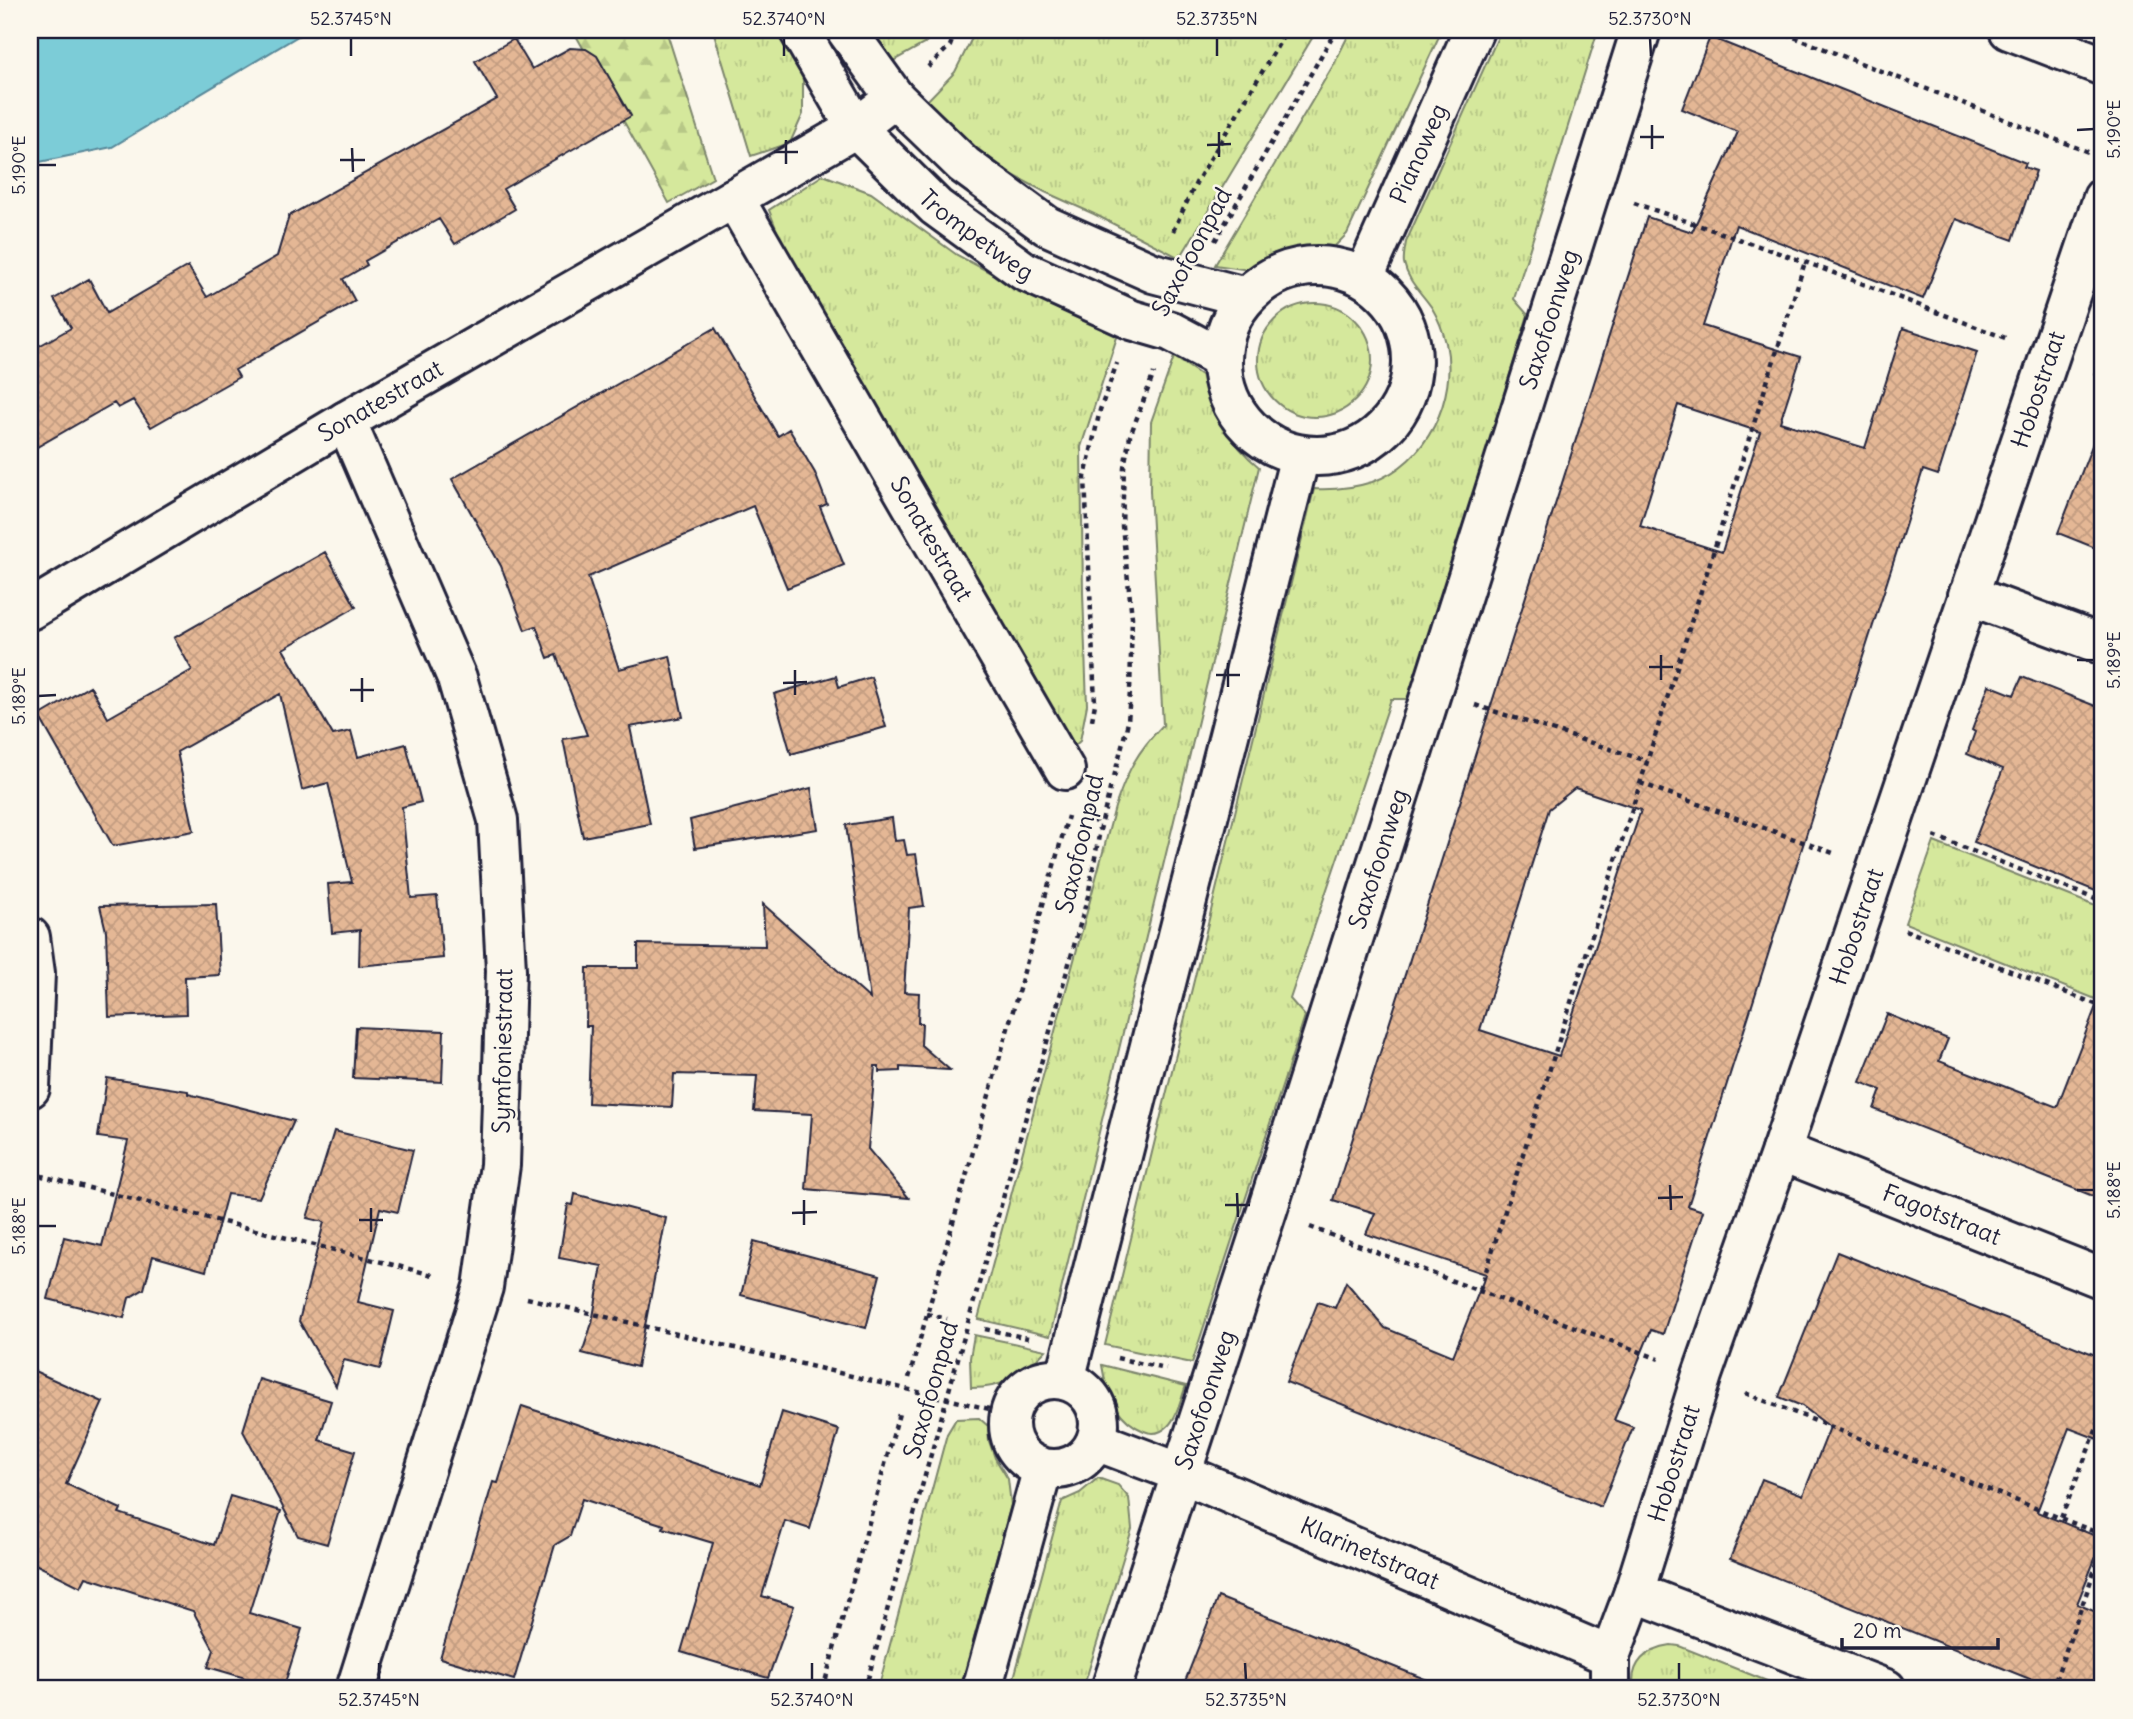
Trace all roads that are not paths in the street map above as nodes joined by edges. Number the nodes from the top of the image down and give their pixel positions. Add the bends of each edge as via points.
1 (799, 30) edge
2 (846, 30) edge
3 (1474, 30) edge
4 (1641, 30) edge
5 (2009, 30) edge
6 (2103, 66) edge
7 (895, 98) junction
8 (856, 128) junction
9 (734, 198) junction
10 (2103, 198) edge
11 (1364, 277) junction
12 (1245, 298) junction
13 (1221, 358) junction
14 (346, 421) junction
15 (1300, 456) junction
16 (1968, 594) junction
17 (30, 610) edge
18 (2103, 645) edge
19 (1065, 770) dead end
20 (30, 937) edge
21 (30, 1088) edge
22 (1781, 1152) junction
23 (2103, 1279) edge
24 (1065, 1380) junction
25 (1096, 1441) junction
26 (1043, 1468) junction
27 (1181, 1473) junction
28 (1634, 1592) junction
29 (1610, 1672) edge
30 (355, 1689) edge
31 (982, 1689) edge
32 (1111, 1689) edge
33 (1886, 1689) edge

1 - 8 street, Trompetweg
2 - 7 street, Trompetweg
3 - 11 street, Pianoweg
4 - 27 street, Saxofoonweg
5 - 6 street
7 - 8 street, Sonatestraat
7 - 12 street, Trompetweg via 964,165 1047,226 1153,273
8 - 9 street, Sonatestraat
8 - 13 street, Trompetweg via 936,207 1024,271 1132,320 1170,331
9 - 14 street, Sonatestraat
9 - 19 street, Sonatestraat
10 - 16 street, Hobostraat
11 - 12 street via 1334,266 1301,266 1270,277
11 - 15 street via 1387,296 1404,321 1412,349 1411,379 1401,407 1382,431 1359,448 1330,456
12 - 13 street via 1228,326
13 - 15 street via 1235,411 1252,432 1274,447
14 - 17 street, Sonatestraat
14 - 30 street, Symfoniestraat via 461,691 498,820 506,970 500,1165 483,1287
15 - 24 street
16 - 18 street
16 - 22 street, Hobostraat
20 - 21 street via 35,973
22 - 23 street, Fagotstraat
22 - 28 street, Hobostraat via 1702,1375
24 - 25 street via 1078,1384 1094,1403 1099,1415
24 - 26 street via 1051,1378 1024,1390 1010,1414 1016,1448
25 - 26 street via 1080,1461
25 - 27 street, Klarinetstraat
26 - 31 street
27 - 29 street, Klarinetstraat
27 - 32 street, Saxofoonweg
28 - 29 street, Hobostraat
28 - 33 street

